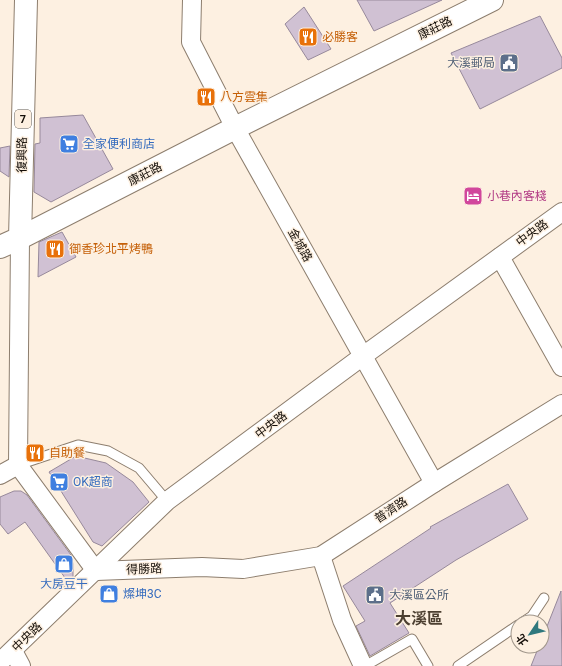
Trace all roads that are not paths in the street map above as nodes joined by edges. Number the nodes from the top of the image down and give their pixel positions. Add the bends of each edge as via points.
1 (26, 0) edge
2 (192, 0) edge
3 (492, 0) edge
4 (235, 128) junction
5 (562, 212) edge
6 (20, 238) junction
7 (0, 247) edge
8 (500, 257) junction
9 (363, 356) junction
10 (562, 367) edge
11 (562, 404) edge
12 (18, 465) junction
13 (0, 475) edge
14 (434, 483) junction
15 (167, 501) junction
16 (321, 556) junction
17 (96, 571) junction
18 (544, 598) dead end
19 (533, 614) edge
20 (510, 630) edge
21 (11, 660) edge
22 (364, 666) edge
23 (428, 666) edge
24 (458, 666) edge

1 - 6 street, 復興路 / 7
2 - 4 street, 金城路 via 191,42
3 - 4 street, 康莊路
4 - 6 street, 康莊路
4 - 9 street, 金城路
5 - 8 street, 中央路
6 - 7 street, 康莊路
6 - 12 street
8 - 9 street, 中央路
8 - 10 street
9 - 14 street, 金城路
9 - 15 street, 中央路
11 - 14 street, 普濟路
12 - 13 street
12 - 15 lane via 78,445 108,451 139,468
12 - 17 street
14 - 16 street, 普濟路
15 - 17 street, 中央路
16 - 17 street, 得勝路 via 243,568
16 - 22 street via 342,620
17 - 21 street, 中央路
18 - 19 lane
20 - 24 lane
22 - 23 lane via 412,639

